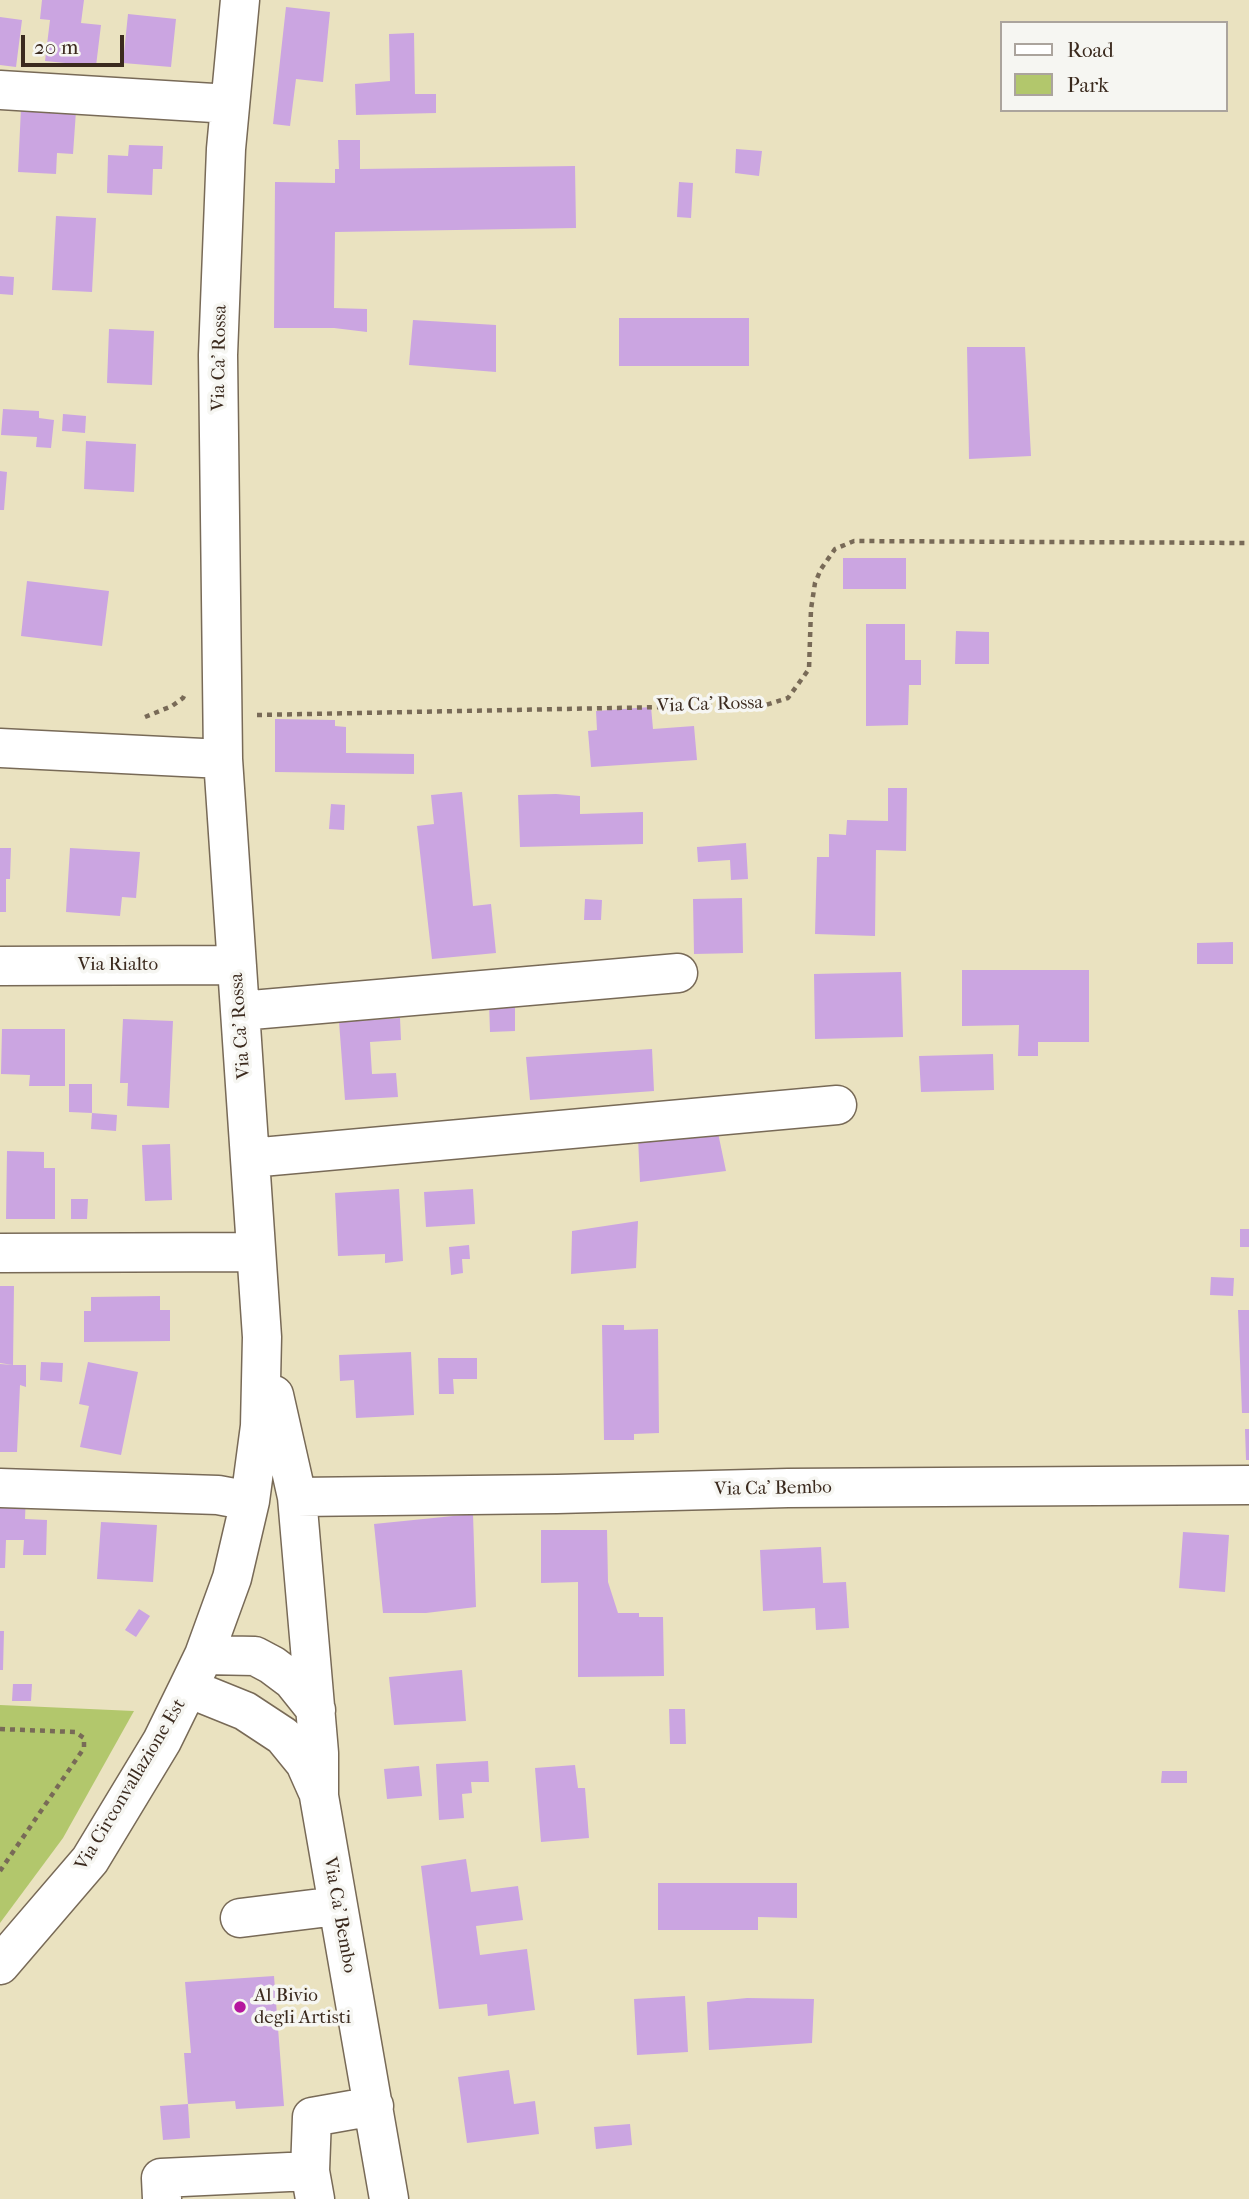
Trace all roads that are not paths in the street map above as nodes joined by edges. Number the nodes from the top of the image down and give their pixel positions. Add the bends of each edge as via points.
1 (240, 0) edge
2 (0, 90) edge
3 (230, 104) junction
4 (0, 748) edge
5 (223, 759) junction
6 (237, 965) junction
7 (0, 966) edge
8 (678, 973) dead end
9 (240, 1011) junction
10 (837, 1105) dead end
11 (250, 1158) junction
12 (256, 1252) junction
13 (0, 1254) edge
14 (262, 1337) junction
15 (1249, 1485) edge
16 (0, 1488) edge
17 (297, 1497) junction
18 (250, 1501) junction
19 (196, 1672) junction
20 (316, 1710) junction
21 (319, 1796) junction
22 (337, 1906) junction
23 (240, 1918) dead end
24 (0, 1965) edge
25 (374, 2106) junction
26 (313, 2185) edge
27 (162, 2199) edge
28 (389, 2199) edge

1 - 3 street, Via Ca' Rossa
2 - 3 street
3 - 5 street, Via Ca' Rossa via 218,355
4 - 5 street
5 - 6 street, Via Ca' Rossa
6 - 7 street, Via Rialto
6 - 9 street, Via Ca' Rossa
8 - 9 street
9 - 11 street, Via Ca' Rossa
10 - 11 street
11 - 12 street, Via Ca' Rossa
12 - 13 street
12 - 14 street, Via Ca' Rossa
14 - 17 street, Via Ca' Bembo
14 - 18 street, Via Circonvallazione Est via 260,1426
15 - 17 street, Via Ca' Bembo
16 - 18 street via 218,1495
17 - 20 street, Via Ca' Bembo
18 - 19 street, Via Circonvallazione Est via 232,1578
19 - 20 street via 255,1656 292,1680
19 - 21 street, Via Ca' Bembo via 283,1736 305,1763
19 - 24 street, Via Circonvallazione Est via 162,1741 90,1860
20 - 21 street, Via Ca' Bembo
21 - 22 street, Via Ca' Bembo
22 - 23 street
22 - 25 street, Via Ca' Bembo
25 - 26 street via 312,2117
25 - 28 street, Via Ca' Bembo
26 - 27 street via 161,2178

